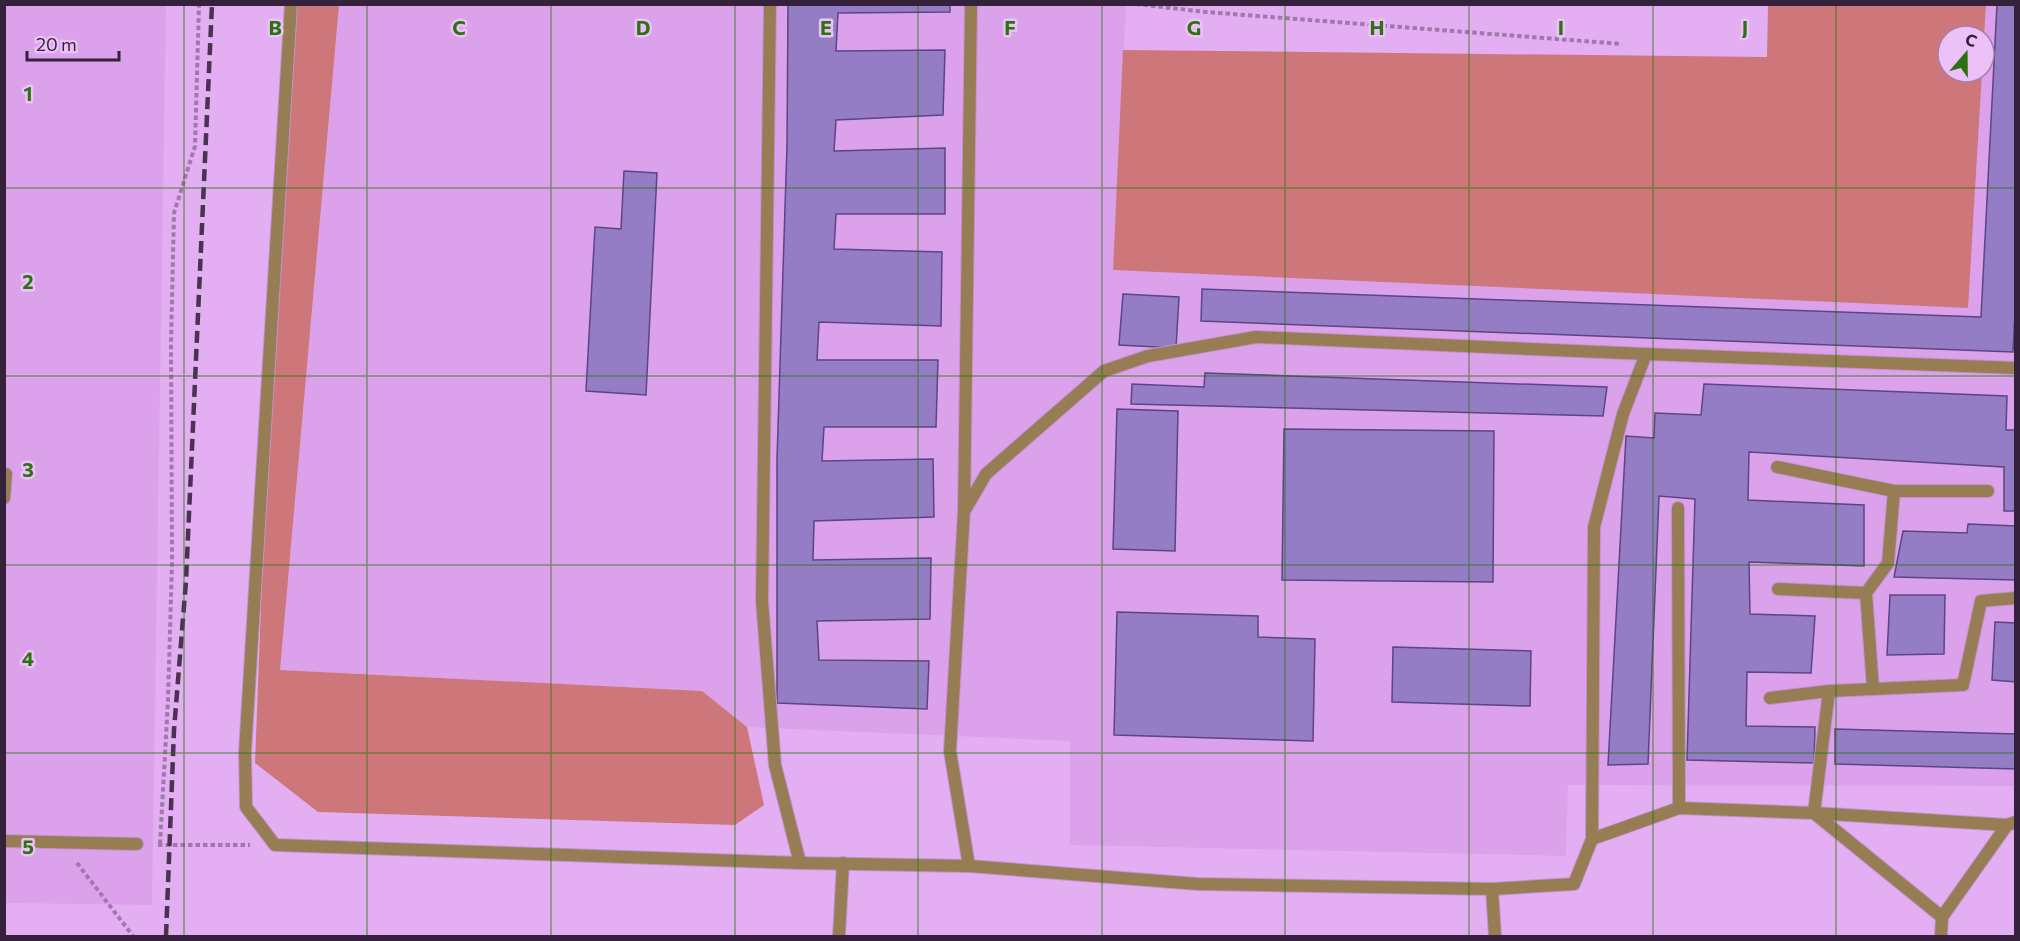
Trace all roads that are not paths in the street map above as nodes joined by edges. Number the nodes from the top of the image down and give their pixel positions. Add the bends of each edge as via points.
1 (291, 4) edge
2 (770, 4) edge
3 (971, 4) edge
4 (1646, 354) junction
5 (2016, 368) edge
6 (1777, 467) dead end
7 (6, 474) dead end
8 (1894, 491) junction
9 (1988, 491) dead end
10 (4, 498) edge
11 (1678, 508) dead end
12 (964, 511) junction
13 (1778, 589) dead end
14 (1866, 593) junction
15 (2016, 598) edge
16 (1874, 689) junction
17 (1829, 691) junction
18 (1770, 698) dead end
19 (1679, 808) junction
20 (1814, 813) junction
21 (2011, 824) edge
22 (1592, 839) junction
23 (4, 841) edge
24 (136, 844) road end
25 (843, 863) junction
26 (800, 864) junction
27 (969, 866) junction
28 (1491, 889) junction
29 (1942, 917) junction
30 (839, 936) edge
31 (1495, 936) edge
32 (1941, 936) edge

1 - 26 lane via 245,752 246,807 276,845
2 - 26 lane via 762,601 775,765
3 - 12 lane
4 - 5 lane
4 - 12 lane via 1256,337 1148,356 1104,372 986,474
4 - 22 lane via 1623,414 1594,527
6 - 8 lane
7 - 10 lane
8 - 9 lane
8 - 14 lane via 1888,563
11 - 19 lane
12 - 27 lane via 950,751
13 - 14 lane
14 - 16 lane
15 - 16 lane via 1981,601 1963,685
16 - 17 lane
17 - 18 lane
17 - 20 lane
19 - 20 lane
19 - 22 lane
20 - 21 lane
20 - 29 lane
21 - 29 lane
22 - 28 lane via 1574,884
23 - 24 lane
25 - 26 lane
25 - 27 lane
25 - 30 lane
27 - 28 lane via 1198,884
28 - 31 lane
29 - 32 lane

